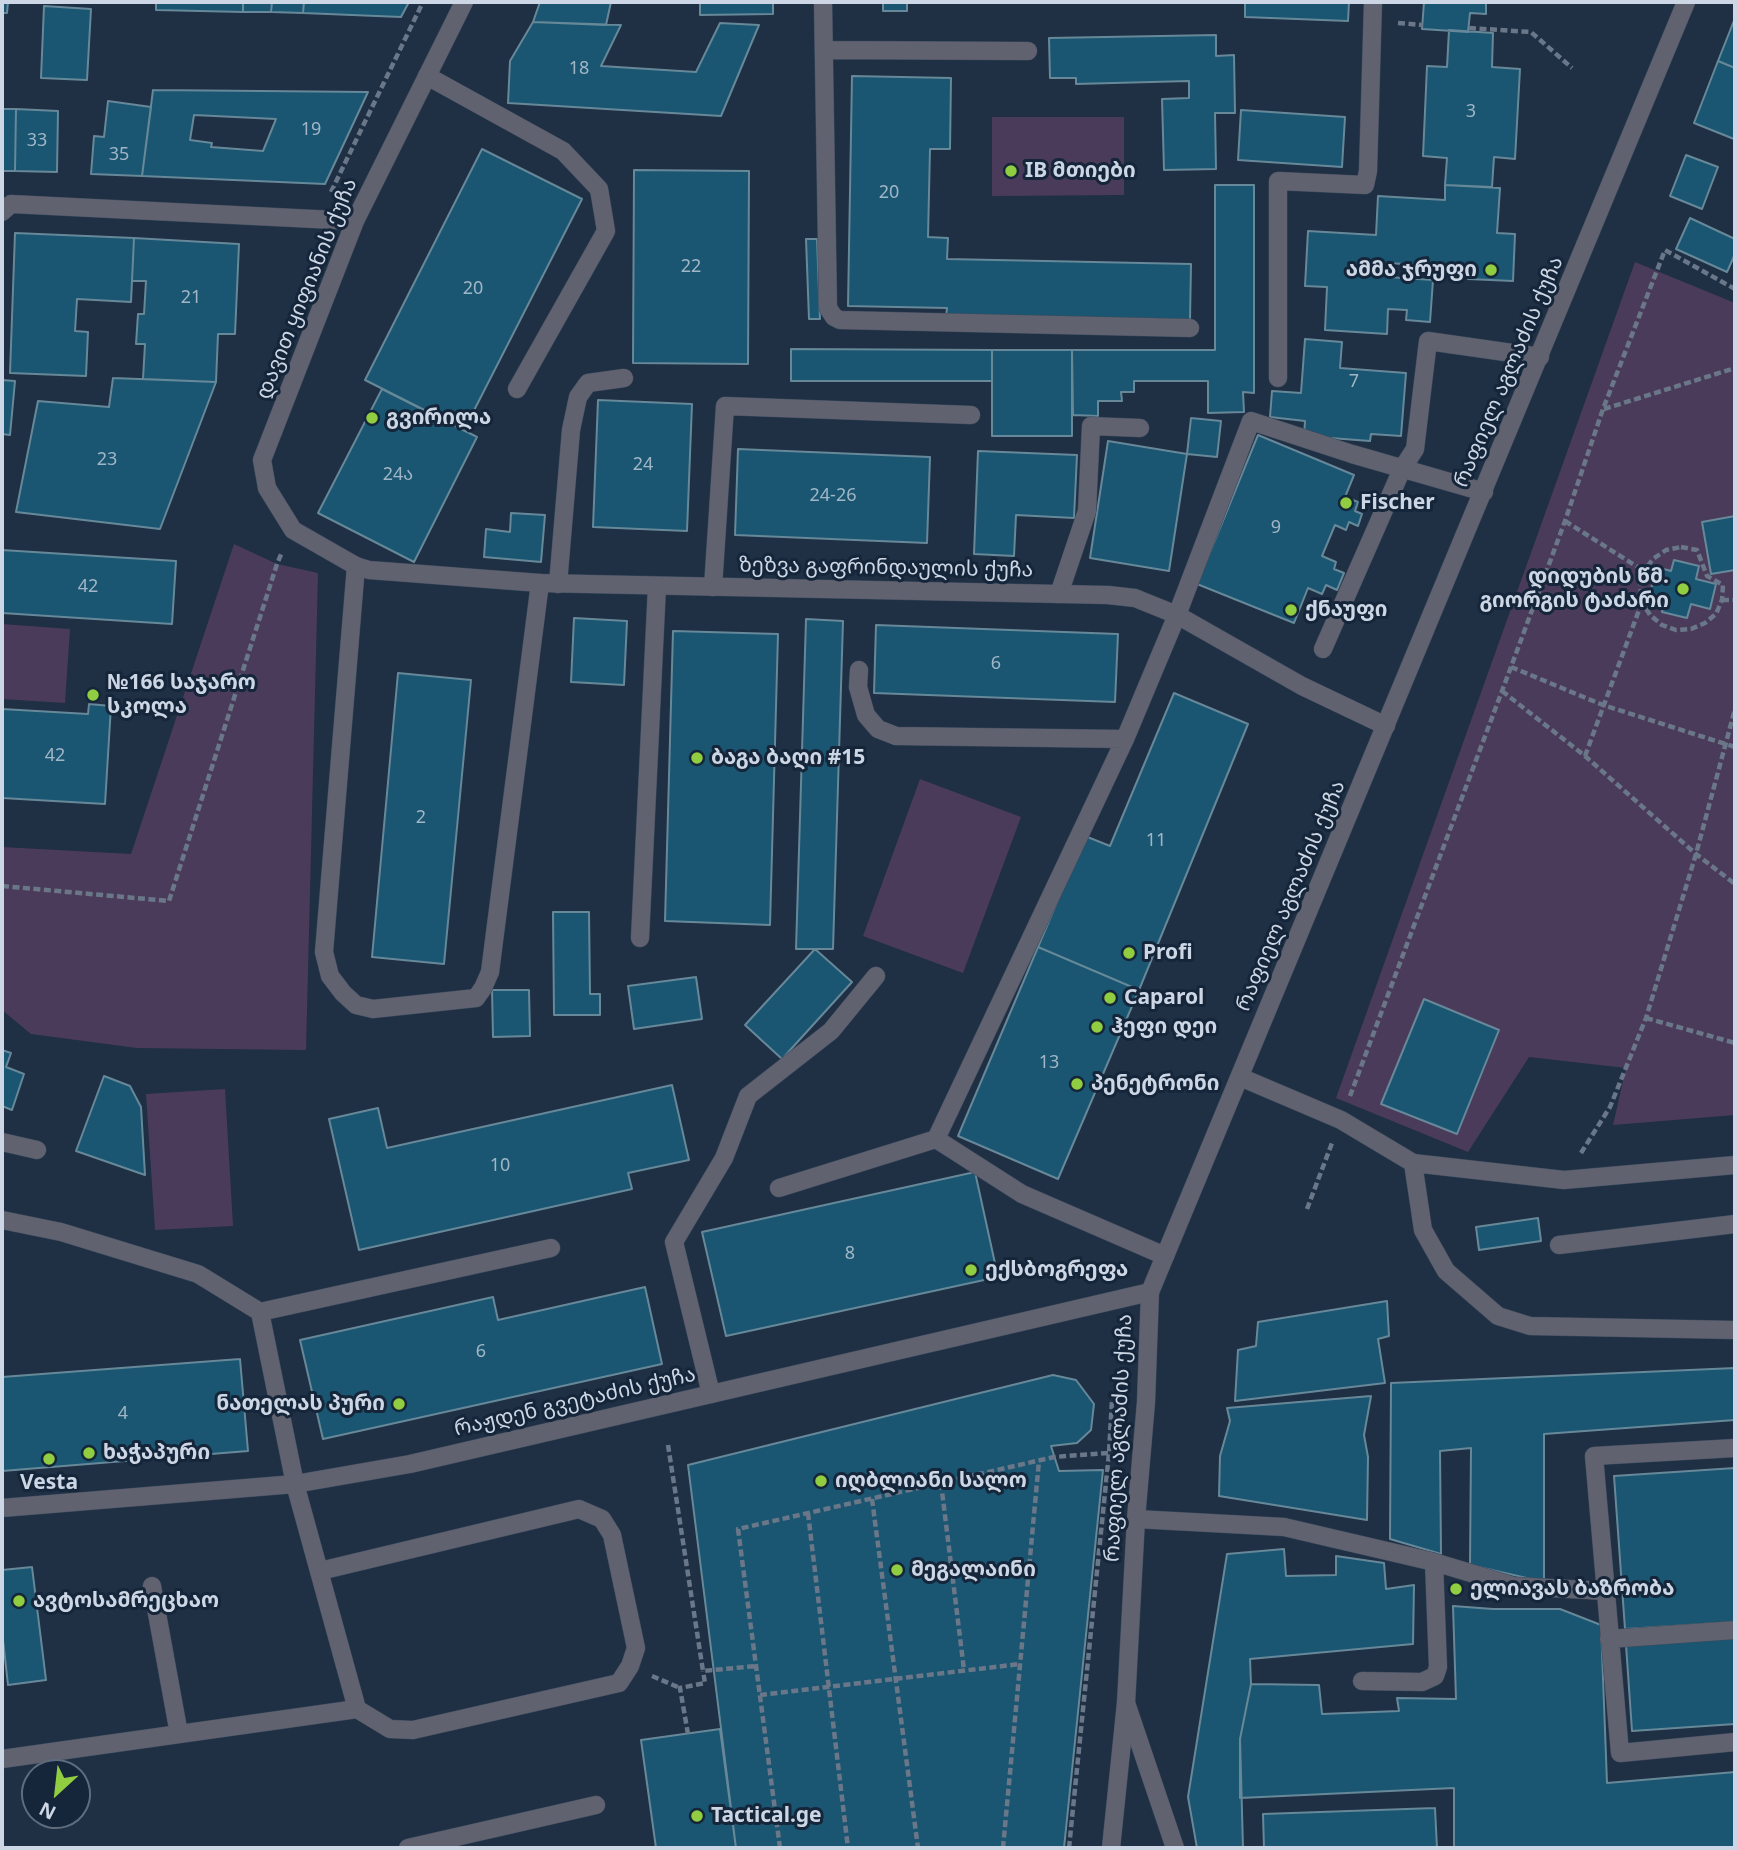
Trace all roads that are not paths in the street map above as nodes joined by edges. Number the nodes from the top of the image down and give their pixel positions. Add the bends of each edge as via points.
1 (464, 2) edge
2 (823, 2) edge
3 (1373, 2) edge
4 (1686, 2) edge
5 (824, 50) junction
6 (1028, 51) dead end
7 (427, 76) junction
8 (2, 212) edge
9 (355, 221) junction
10 (1190, 328) dead end
11 (1540, 357) junction
12 (1278, 378) dead end
13 (624, 379) dead end
14 (517, 389) dead end
15 (971, 415) dead end
16 (1140, 428) dead end
17 (1402, 469) junction
18 (1483, 492) junction
19 (356, 566) junction
20 (540, 583) junction
21 (558, 584) junction
22 (657, 586) junction
23 (713, 587) junction
24 (1059, 594) junction
25 (1177, 615) junction
26 (1323, 649) dead end
27 (859, 670) dead end
28 (1386, 726) junction
29 (1125, 739) junction
30 (640, 938) dead end
31 (876, 976) dead end
32 (1240, 1077) junction
33 (936, 1139) junction
34 (2, 1142) edge
35 (37, 1150) dead end
36 (1413, 1163) junction
37 (1735, 1166) edge
38 (779, 1188) dead end
39 (2, 1220) edge
40 (1735, 1224) edge
41 (1559, 1245) dead end
42 (551, 1248) dead end
43 (1166, 1256) junction
44 (1150, 1292) junction
45 (260, 1312) junction
46 (1735, 1330) edge
47 (711, 1394) junction
48 (1735, 1448) edge
49 (295, 1484) junction
50 (2, 1508) edge
51 (1136, 1519) junction
52 (1434, 1562) junction
53 (320, 1572) junction
54 (152, 1586) dead end
55 (1605, 1591) junction
56 (1735, 1630) edge
57 (1609, 1639) junction
58 (1362, 1681) dead end
59 (1126, 1703) junction
60 (357, 1709) junction
61 (179, 1734) junction
62 (1735, 1742) edge
63 (2, 1759) edge
64 (596, 1805) dead end
65 (408, 1848) edge
66 (1111, 1848) edge
67 (1175, 1848) edge

1 - 7 street, დავით ყიფიანის ქუჩა
2 - 5 street
3 - 12 street via 1365,185 1278,181
4 - 11 street, რაფიელ აგლაძის ქუჩა
5 - 6 street
5 - 10 street via 828,308 834,317
7 - 9 street, დავით ყიფიანის ქუჩა
7 - 14 street via 563,151 599,189 606,231
8 - 9 street via 11,204
9 - 19 street, დავით ყიფიანის ქუჩა via 262,460 267,488 293,530
11 - 17 street via 1428,341 1415,449
11 - 18 street, რაფიელ აგლაძის ქუჩა
13 - 21 street via 588,383 578,397
15 - 23 street via 724,406
16 - 24 street via 1091,426 1087,511
17 - 18 street
17 - 25 street via 1251,421
17 - 26 street
18 - 28 street, რაფიელ აგლაძის ქუჩა
19 - 20 street, ზეზვა გაფრინდაულის ქუჩა
19 - 20 street via 324,952 330,976 342,993 356,1005 373,1009 476,998 490,972
20 - 21 street, ზეზვა გაფრინდაულის ქუჩა
21 - 22 street, ზეზვა გაფრინდაულის ქუჩა
22 - 23 street, ზეზვა გაფრინდაულის ქუჩა
22 - 30 street
23 - 24 street, ზეზვა გაფრინდაულის ქუჩა
24 - 25 street, ზეზვა გაფრინდაულის ქუჩა via 1135,598
25 - 28 street, ზეზვა გაფრინდაულის ქუჩა via 1303,686
25 - 29 street
27 - 29 street via 858,687 866,715 878,729 896,736
28 - 32 street, რაფიელ აგლაძის ქუჩა
29 - 33 street
31 - 47 street via 831,1031 748,1096 724,1158 674,1242
32 - 36 street via 1341,1120
32 - 43 street, რაფიელ აგლაძის ქუჩა
33 - 38 street
33 - 43 street via 1023,1194
34 - 35 street
36 - 37 street via 1563,1180
36 - 46 street via 1423,1230 1446,1271 1499,1316 1530,1326
39 - 45 street via 61,1232 198,1274
40 - 41 street
42 - 45 street
43 - 44 street, რაფიელ აგლაძის ქუჩა
44 - 47 street, რაჟდენ გვეტაძის ქუჩა
44 - 51 street, რაფიელ აგლაძის ქუჩა
45 - 49 street
47 - 49 street, რაჟდენ გვეტაძის ქუჩა via 410,1464
48 - 55 street via 1594,1456
49 - 50 street, რაჟდენ გვეტაძის ქუჩა
49 - 53 street
51 - 52 street via 1284,1527
51 - 59 street, რაფიელ აგლაძის ქუჩა
52 - 55 street via 1514,1586
52 - 58 street via 1435,1676 1422,1682
53 - 60 street
53 - 60 street via 579,1509 602,1520 612,1535 636,1648 619,1683 414,1730 390,1729
54 - 61 street
55 - 57 street
56 - 57 street
57 - 62 street via 1620,1752
59 - 66 street, რაფიელ აგლაძის ქუჩა
59 - 67 street
60 - 61 street
61 - 63 street
64 - 65 street

